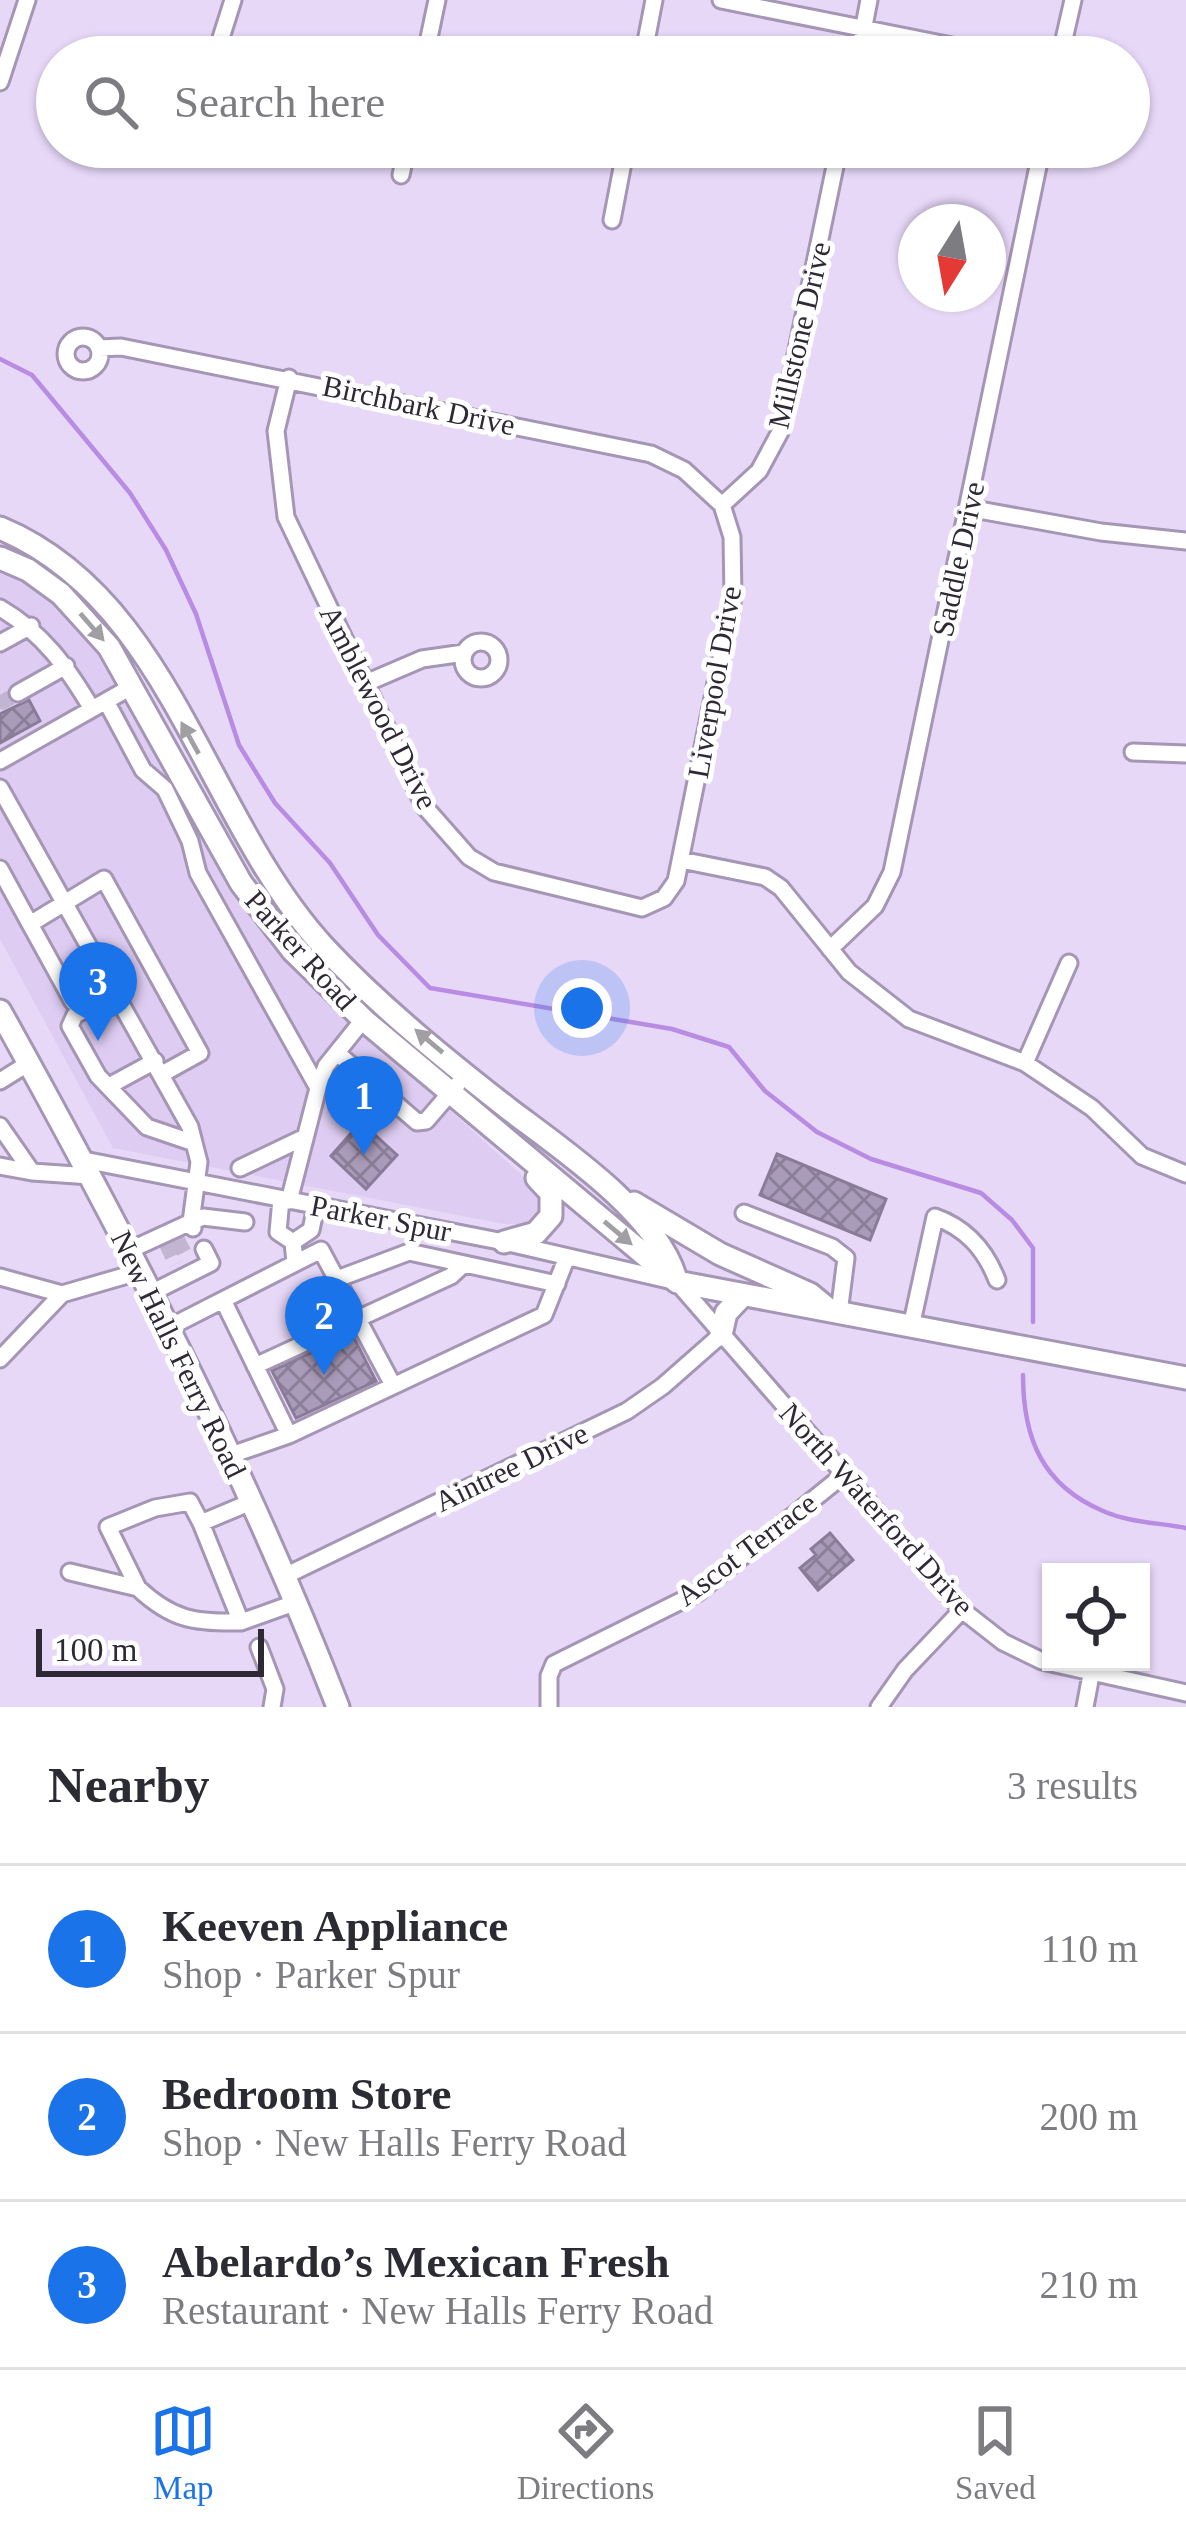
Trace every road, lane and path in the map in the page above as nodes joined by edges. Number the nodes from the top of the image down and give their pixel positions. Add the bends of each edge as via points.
1 (27, 0) edge
2 (233, 0) edge
3 (437, 0) edge
4 (654, 0) edge
5 (721, 0) edge
6 (869, 0) edge
7 (1073, 0) edge
8 (863, 28) junction
9 (222, 36) edge
10 (429, 36) edge
11 (647, 36) edge
12 (862, 36) edge
13 (903, 36) edge
14 (1065, 36) edge
15 (0, 82) edge
16 (402, 168) edge
17 (622, 168) edge
18 (835, 168) edge
19 (1038, 168) edge
20 (401, 175) dead end
21 (612, 220) dead end
22 (99, 348) dead end
23 (290, 378) junction
24 (722, 505) junction
25 (968, 508) junction
26 (0, 529) edge
27 (1186, 542) edge
28 (0, 558) edge
29 (0, 608) edge
30 (31, 626) junction
31 (0, 643) edge
32 (464, 653) dead end
33 (66, 666) junction
34 (366, 683) junction
35 (131, 687) junction
36 (18, 693) tunnel mouth
37 (99, 705) junction
38 (1133, 752) dead end
39 (1186, 754) edge
40 (0, 761) edge
41 (0, 788) edge
42 (681, 860) junction
43 (0, 869) edge
44 (65, 902) junction
45 (30, 924) junction
46 (830, 949) junction
47 (1069, 963) dead end
48 (117, 993) junction
49 (73, 1002) dead end
50 (2, 1017) edge
51 (363, 1019) junction
52 (337, 1052) junction
53 (29, 1063) junction
54 (1025, 1063) junction
55 (159, 1067) junction
56 (466, 1073) junction
57 (0, 1081) edge
58 (109, 1086) junction
59 (318, 1088) junction
60 (450, 1093) junction
61 (474, 1113) junction
62 (0, 1126) edge
63 (305, 1137) junction
64 (194, 1143) junction
65 (0, 1166) edge
66 (87, 1168) junction
67 (240, 1168) dead end
68 (584, 1169) junction
69 (32, 1172) junction
70 (1186, 1174) edge
71 (196, 1183) junction
72 (285, 1200) junction
73 (316, 1206) junction
74 (744, 1213) dead end
75 (245, 1222) dead end
76 (193, 1226) junction
77 (504, 1242) junction
78 (293, 1243) junction
79 (204, 1249) dead end
80 (567, 1257) junction
81 (133, 1262) junction
82 (296, 1263) junction
83 (464, 1264) junction
84 (0, 1277) edge
85 (337, 1279) junction
86 (997, 1280) dead end
87 (677, 1282) junction
88 (557, 1284) junction
89 (62, 1294) junction
90 (149, 1294) junction
91 (743, 1295) junction
92 (223, 1300) junction
93 (836, 1312) junction
94 (357, 1316) junction
95 (911, 1327) junction
96 (166, 1329) junction
97 (721, 1335) junction
98 (0, 1359) edge
99 (255, 1366) junction
100 (1186, 1378) edge
101 (393, 1385) junction
102 (289, 1435) junction
103 (228, 1456) junction
104 (846, 1473) junction
105 (251, 1502) junction
106 (201, 1523) junction
107 (70, 1572) dead end
108 (287, 1575) junction
109 (138, 1588) junction
110 (297, 1601) junction
111 (962, 1610) junction
112 (241, 1622) junction
113 (259, 1647) dead end
114 (1090, 1675) junction
115 (1186, 1694) edge
116 (272, 1707) edge
117 (338, 1707) edge
118 (549, 1707) edge
119 (879, 1707) edge
120 (1085, 1707) edge

1 - 15 street
2 - 9 street
3 - 10 street
4 - 11 street
5 - 8 street
6 - 8 street
7 - 14 street
8 - 12 street
8 - 13 street
16 - 20 street
17 - 21 street
18 - 24 street, Millstone Drive via 780,432 759,471
19 - 25 street, Saddle Drive
22 - 23 street, Birchbark Drive
23 - 24 street, Birchbark Drive via 650,454 684,470
23 - 34 street, Amblewood Drive via 276,431 286,517
24 - 42 street, Liverpool Drive via 732,537 733,598
25 - 27 street
25 - 46 street, Saddle Drive via 892,872 875,906
56 -> 26 main road, Parker Road via 357,980 280,892 108,604 43,549
28 -> 35 main road, Parker Road via 62,594 109,647
29 - 30 street
30 - 31 street
30 - 33 street
32 - 34 street via 422,659
33 - 36 street
33 - 37 street
34 - 42 street, Amblewood Drive via 424,806 469,857 494,872 642,908 664,898
35 - 37 street
35 - 51 main road, Parker Road via 241,883 293,951
37 - 40 street
37 - 59 street via 165,789 198,873
38 - 39 street
41 - 44 street
42 - 46 street via 765,877
43 - 45 street
44 - 45 street
44 - 48 street
44 - 55 street via 104,879 200,1053
45 - 49 street
46 - 54 street via 909,1019
47 - 54 street
48 - 55 street
48 - 58 street via 75,1015 70,1026
50 - 53 main road, New Halls Ferry Road
51 - 52 street
51 - 60 main road, Parker Road
52 - 59 street
52 - 60 street via 418,1122
53 - 57 street
53 - 66 main road, New Halls Ferry Road
54 - 70 street via 1092,1108 1142,1156
55 - 58 street
55 - 64 street
56 - 60 street
56 - 68 main road, Parker Road
58 - 64 street via 147,1126
59 - 63 street
60 - 61 main road, Parker Road
61 - 77 main road via 551,1192 551,1216 536,1233
61 -> 87 main road, Parker Road
62 - 69 street
63 - 67 street
63 - 72 street
64 - 71 street
65 - 69 street, Parker Spur
66 - 69 street, Parker Spur
66 - 71 street, Parker Spur
66 - 81 main road, New Halls Ferry Road
68 - 87 main road, Parker Road via 657,1240
68 - 93 main road, Parker Road via 720,1254
71 - 72 street, Parker Spur
71 - 76 street
72 - 73 street, Parker Spur
72 - 78 street via 278,1232
73 - 77 street, Parker Spur
73 - 78 street via 311,1230
74 - 93 street via 846,1258
75 - 76 street via 203,1216
76 - 81 street
77 - 80 street, Parker Spur
78 - 82 street
79 - 90 street via 211,1263 185,1267
80 - 87 street, Parker Spur
80 - 88 street
81 - 89 street
81 - 90 main road, New Halls Ferry Road
82 - 85 street via 321,1250
82 - 92 street
83 - 85 street via 409,1252
83 - 88 street
83 - 94 street
84 - 89 street
85 - 94 street
86 - 95 street via 973,1240 935,1217
87 - 91 main road, Parker Road
87 - 97 street, North Waterford Drive
88 - 101 street via 544,1315
89 - 98 street
90 - 96 main road, New Halls Ferry Road
91 - 93 main road, Parker Road
91 - 97 main road via 726,1313
92 - 96 street
92 - 99 street
93 - 95 main road, Parker Road
94 - 99 street
94 - 101 street
95 - 100 main road, Parker Road
96 - 103 main road, New Halls Ferry Road
97 - 104 street, North Waterford Drive
97 - 108 street, Aintree Drive via 627,1411
99 - 102 street
101 - 102 street
102 - 103 street
103 - 105 main road, New Halls Ferry Road
104 - 111 street, North Waterford Drive
104 - 118 street, Ascot Terrace via 698,1593 554,1664
105 - 106 street
105 - 108 main road, New Halls Ferry Road
106 - 109 street via 190,1502 107,1527
106 - 112 street
107 - 109 street
108 - 110 main road, New Halls Ferry Road
109 - 112 street via 165,1613
110 - 112 street
110 - 117 main road, New Halls Ferry Road
111 - 114 street, North Waterford Drive via 1003,1642
111 - 119 street
113 - 116 street via 275,1689
114 - 115 street, North Waterford Drive
114 - 120 street

